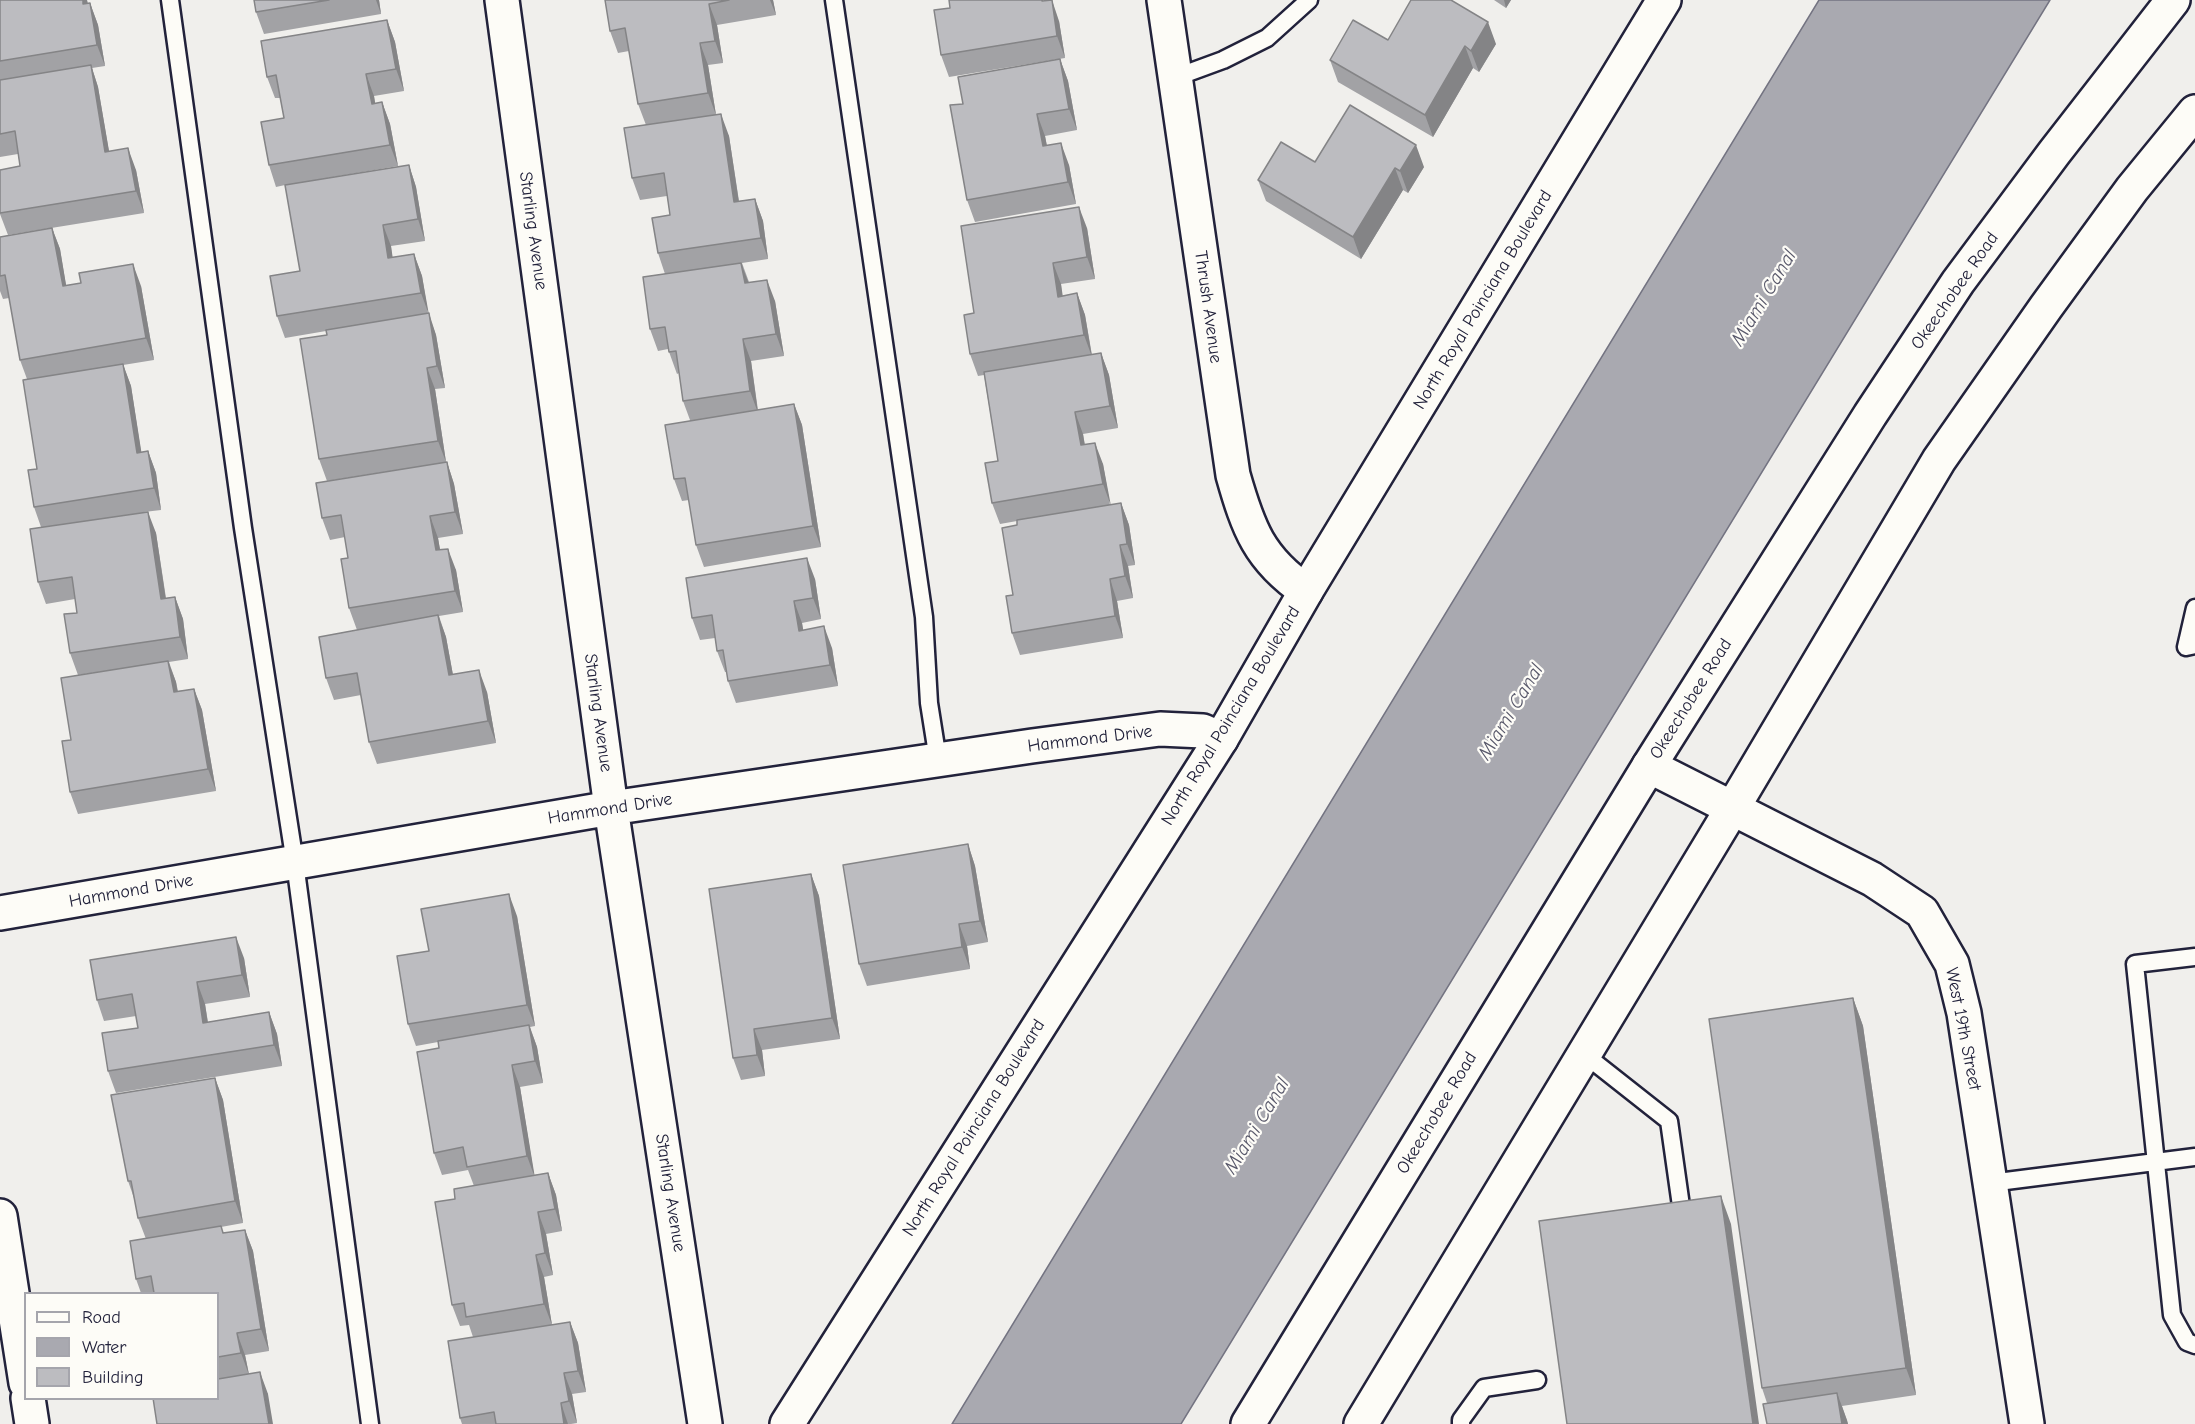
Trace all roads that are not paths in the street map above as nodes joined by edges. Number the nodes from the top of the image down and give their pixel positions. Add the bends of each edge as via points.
1 (170, 0) edge
2 (502, 0) edge
3 (834, 0) edge
4 (1164, 0) edge
5 (1309, 0) edge
6 (1664, 0) edge
7 (2173, 0) edge
8 (1174, 78) junction
9 (2195, 112) edge
10 (1306, 591) junction
11 (2195, 608) edge
12 (2195, 645) edge
13 (1221, 739) junction
14 (938, 760) junction
15 (1649, 766) junction
16 (611, 808) junction
17 (1732, 809) junction
18 (295, 863) junction
19 (0, 913) edge
20 (2195, 957) edge
21 (1584, 1054) junction
22 (2195, 1157) edge
23 (2156, 1162) junction
24 (1990, 1183) junction
25 (1682, 1213) edge
26 (0, 1216) edge
27 (2195, 1345) edge
28 (24, 1370) edge
29 (1537, 1380) dead end
30 (28, 1400) edge
31 (1364, 1422) edge
32 (32, 1424) edge
33 (370, 1424) edge
34 (705, 1424) edge
35 (787, 1424) edge
36 (1248, 1424) edge
37 (1461, 1424) edge
38 (2027, 1424) edge

1 - 18 lane via 243,528
2 - 16 main road, Starling Avenue
3 - 14 lane via 924,617 929,703
4 - 8 main road, Thrush Avenue
5 - 8 lane via 1267,38
6 - 10 main road, North Royal Poinciana Boulevard
7 - 15 main road, Okeechobee Road via 1958,282
8 - 10 main road, Thrush Avenue via 1233,475 1254,537 1277,568
9 - 17 main road via 2132,189 1940,459
10 - 13 main road, North Royal Poinciana Boulevard
11 - 12 lane via 2186,646
13 - 14 main road, Hammond Drive via 1203,731 1160,729
13 - 35 main road, North Royal Poinciana Boulevard
14 - 16 main road, Hammond Drive
15 - 17 main road, West 19th Street
15 - 36 main road, Okeechobee Road
16 - 18 main road, Hammond Drive
16 - 34 main road, Starling Avenue
17 - 21 main road
17 - 24 main road, West 19th Street via 1872,879 1922,912 1952,964 1964,1013
18 - 19 main road, Hammond Drive
18 - 33 lane
20 - 23 lane via 2135,964
21 - 25 lane via 1669,1121
21 - 31 main road
22 - 23 lane
23 - 24 lane
23 - 27 lane via 2172,1315 2187,1342
24 - 38 main road, West 19th Street
26 - 28 main road
29 - 37 lane via 1484,1388
30 - 32 main road

